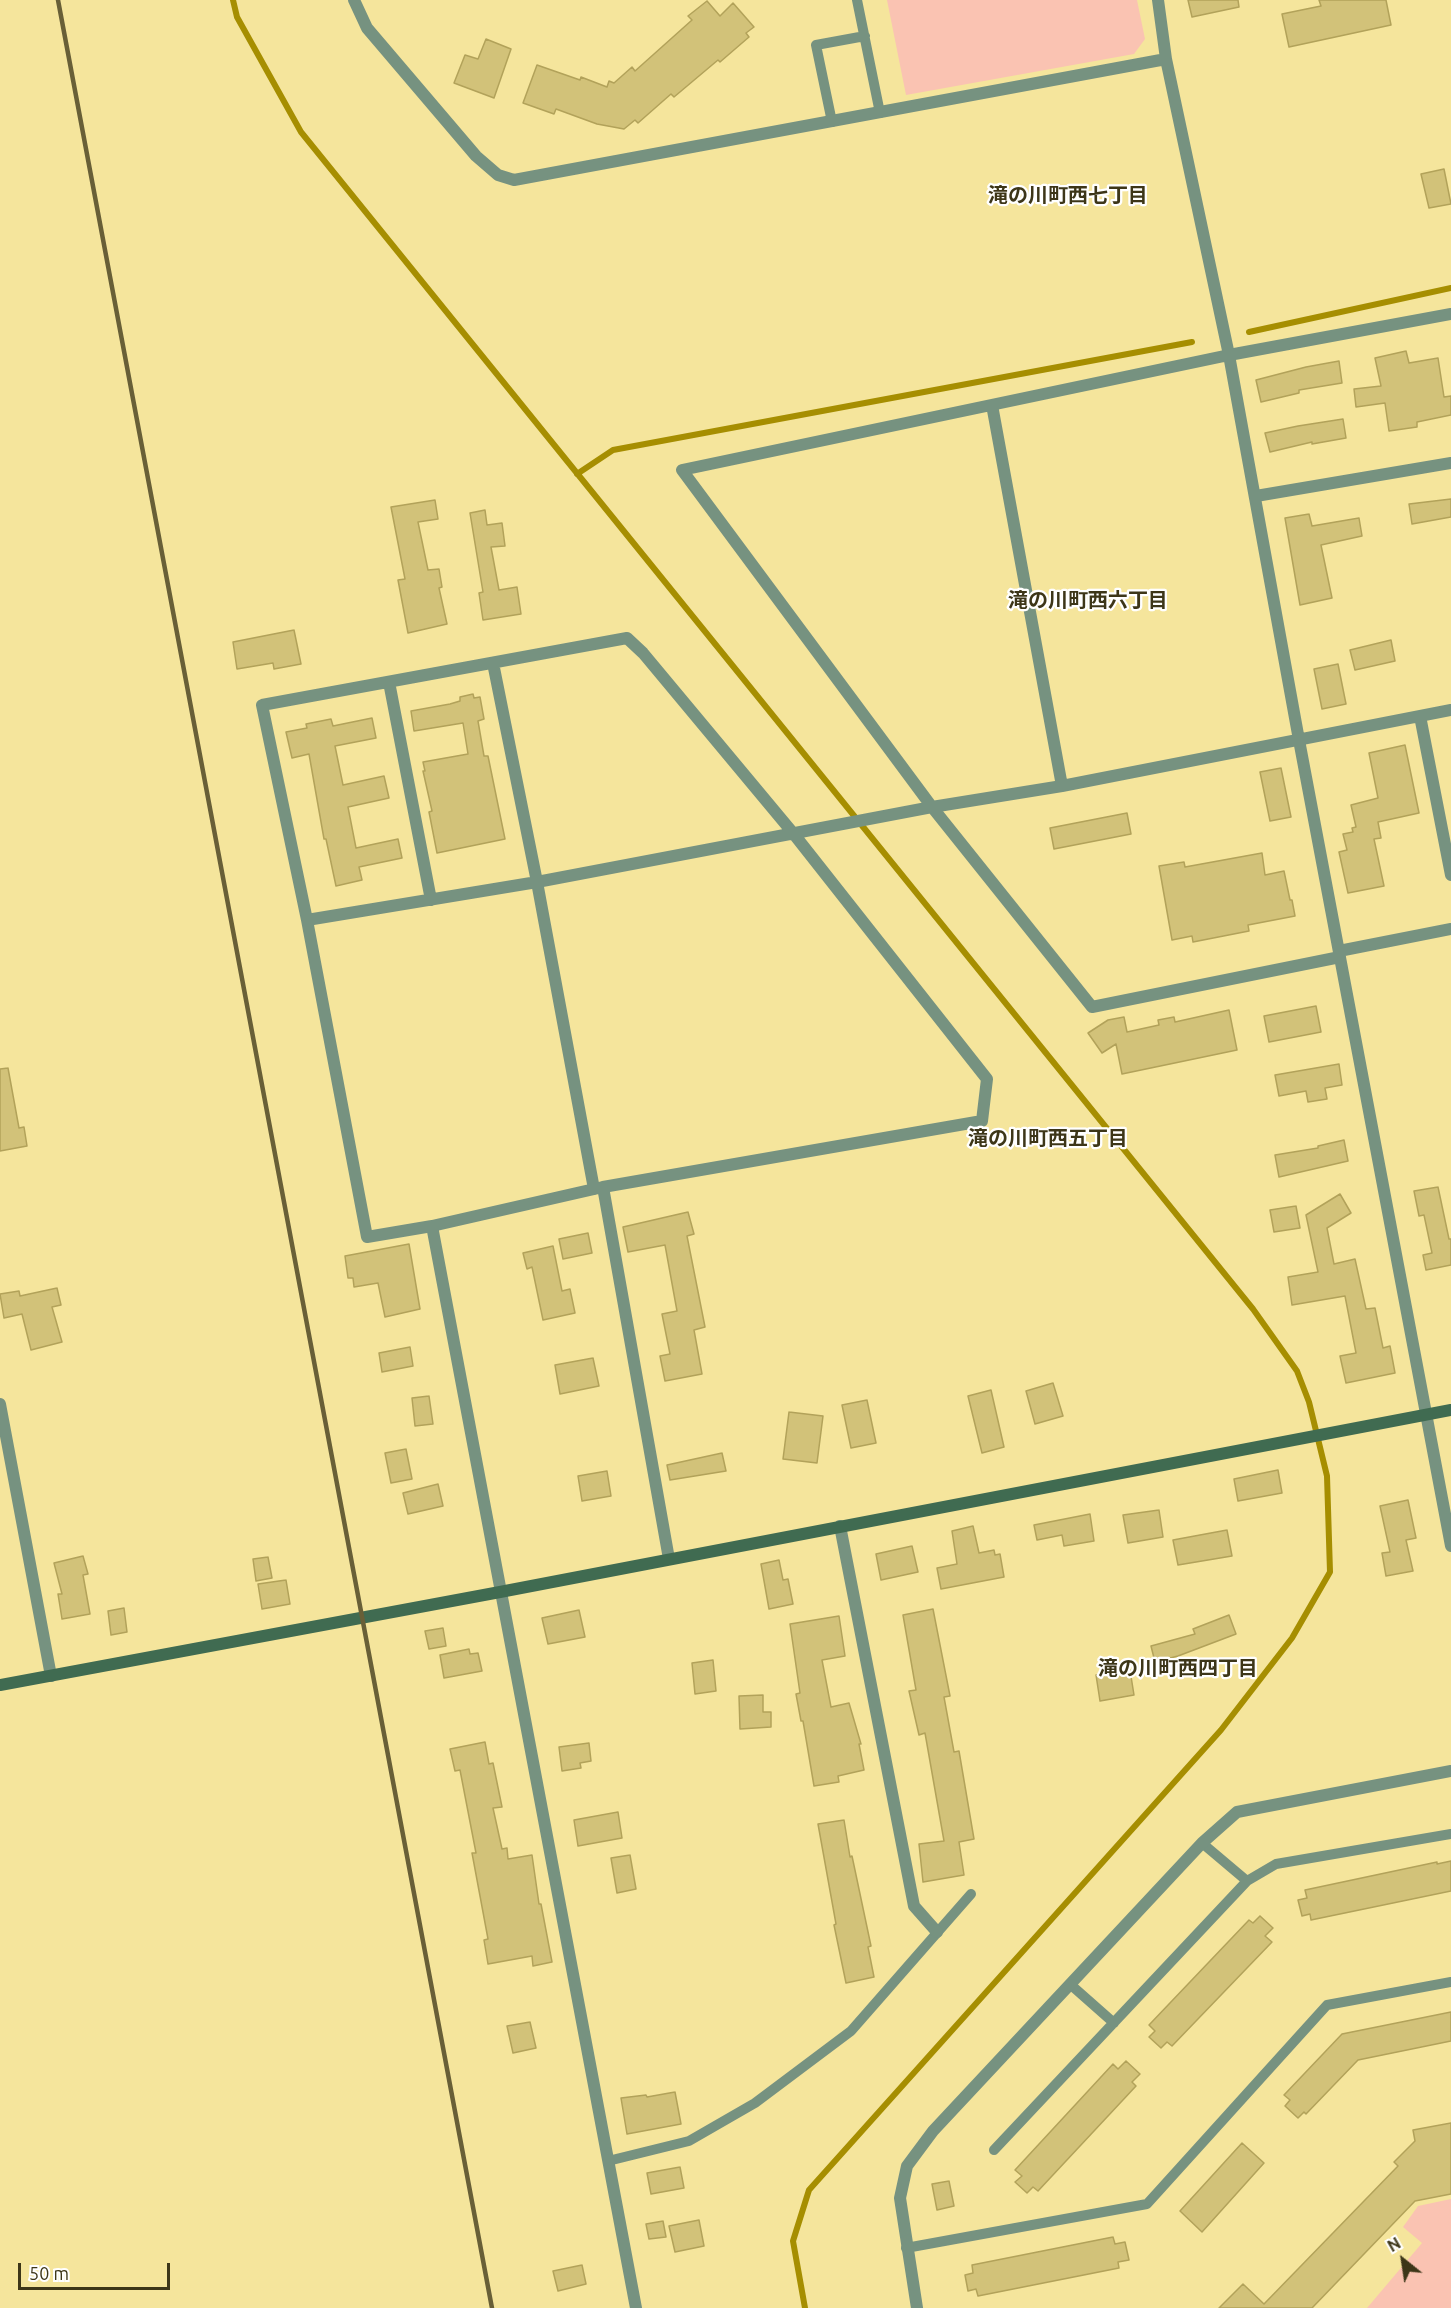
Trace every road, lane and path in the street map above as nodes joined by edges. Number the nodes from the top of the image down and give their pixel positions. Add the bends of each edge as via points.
1 (354, 0) edge
2 (857, 0) edge
3 (1158, 0) edge
4 (865, 36) junction
5 (1166, 59) junction
6 (880, 113) junction
7 (832, 122) junction
8 (1451, 314) edge
9 (1229, 355) junction
10 (992, 405) junction
11 (1451, 463) edge
12 (1256, 496) junction
13 (493, 663) junction
14 (390, 682) junction
15 (1451, 710) edge
16 (1420, 716) junction
17 (1299, 740) junction
18 (1062, 786) junction
19 (932, 807) junction
20 (793, 833) junction
21 (1451, 872) edge
22 (537, 882) junction
23 (431, 900) junction
24 (307, 920) junction
25 (1451, 930) edge
26 (1340, 954) junction
27 (598, 1188) junction
28 (432, 1226) junction
29 (0, 1404) edge
30 (1451, 1410) edge
31 (1427, 1414) junction
32 (840, 1526) junction
33 (1451, 1546) edge
34 (669, 1559) junction
35 (500, 1592) junction
36 (51, 1676) junction
37 (0, 1685) edge
38 (1451, 1771) edge
39 (1451, 1834) edge
40 (1202, 1844) junction
41 (1247, 1881) junction
42 (971, 1894) dead end
43 (937, 1932) junction
44 (1451, 1982) edge
45 (1071, 1985) junction
46 (1114, 2023) junction
47 (994, 2150) dead end
48 (608, 2161) junction
49 (906, 2248) junction
50 (636, 2308) edge
51 (917, 2308) edge

1 - 7 street via 367,28 476,156 498,175 514,180
2 - 4 lane
3 - 5 street
4 - 6 lane
4 - 7 lane via 816,45
5 - 6 street
5 - 9 street
6 - 7 street
8 - 9 street
9 - 10 street
9 - 12 street
10 - 18 street
10 - 19 street via 682,470
11 - 12 street
12 - 17 street
13 - 14 street
13 - 20 street via 627,638
13 - 22 street
14 - 23 street
14 - 24 street via 262,705
15 - 16 street
16 - 17 street
16 - 21 street
17 - 18 street
17 - 26 street
18 - 19 street
19 - 20 street
19 - 26 street via 1092,1008
20 - 22 street
20 - 27 street via 987,1079 982,1121
22 - 23 street
22 - 27 street
23 - 24 street
24 - 28 street via 367,1237
25 - 26 street
26 - 31 street
27 - 28 street
27 - 34 street
28 - 35 street
29 - 36 street
30 - 31 street
31 - 32 street
31 - 33 street
32 - 34 street
32 - 43 street via 914,1906
34 - 35 street
35 - 36 street
35 - 48 street
36 - 37 street
38 - 40 street via 1237,1812
39 - 41 lane via 1276,1864
40 - 41 lane
40 - 45 street
41 - 46 lane
42 - 43 lane
43 - 48 lane via 851,2031 755,2103 689,2141
44 - 49 lane via 1327,2005 1147,2204
45 - 46 lane
45 - 49 street via 933,2131 907,2166 900,2198
46 - 47 lane
48 - 50 street
49 - 51 street

